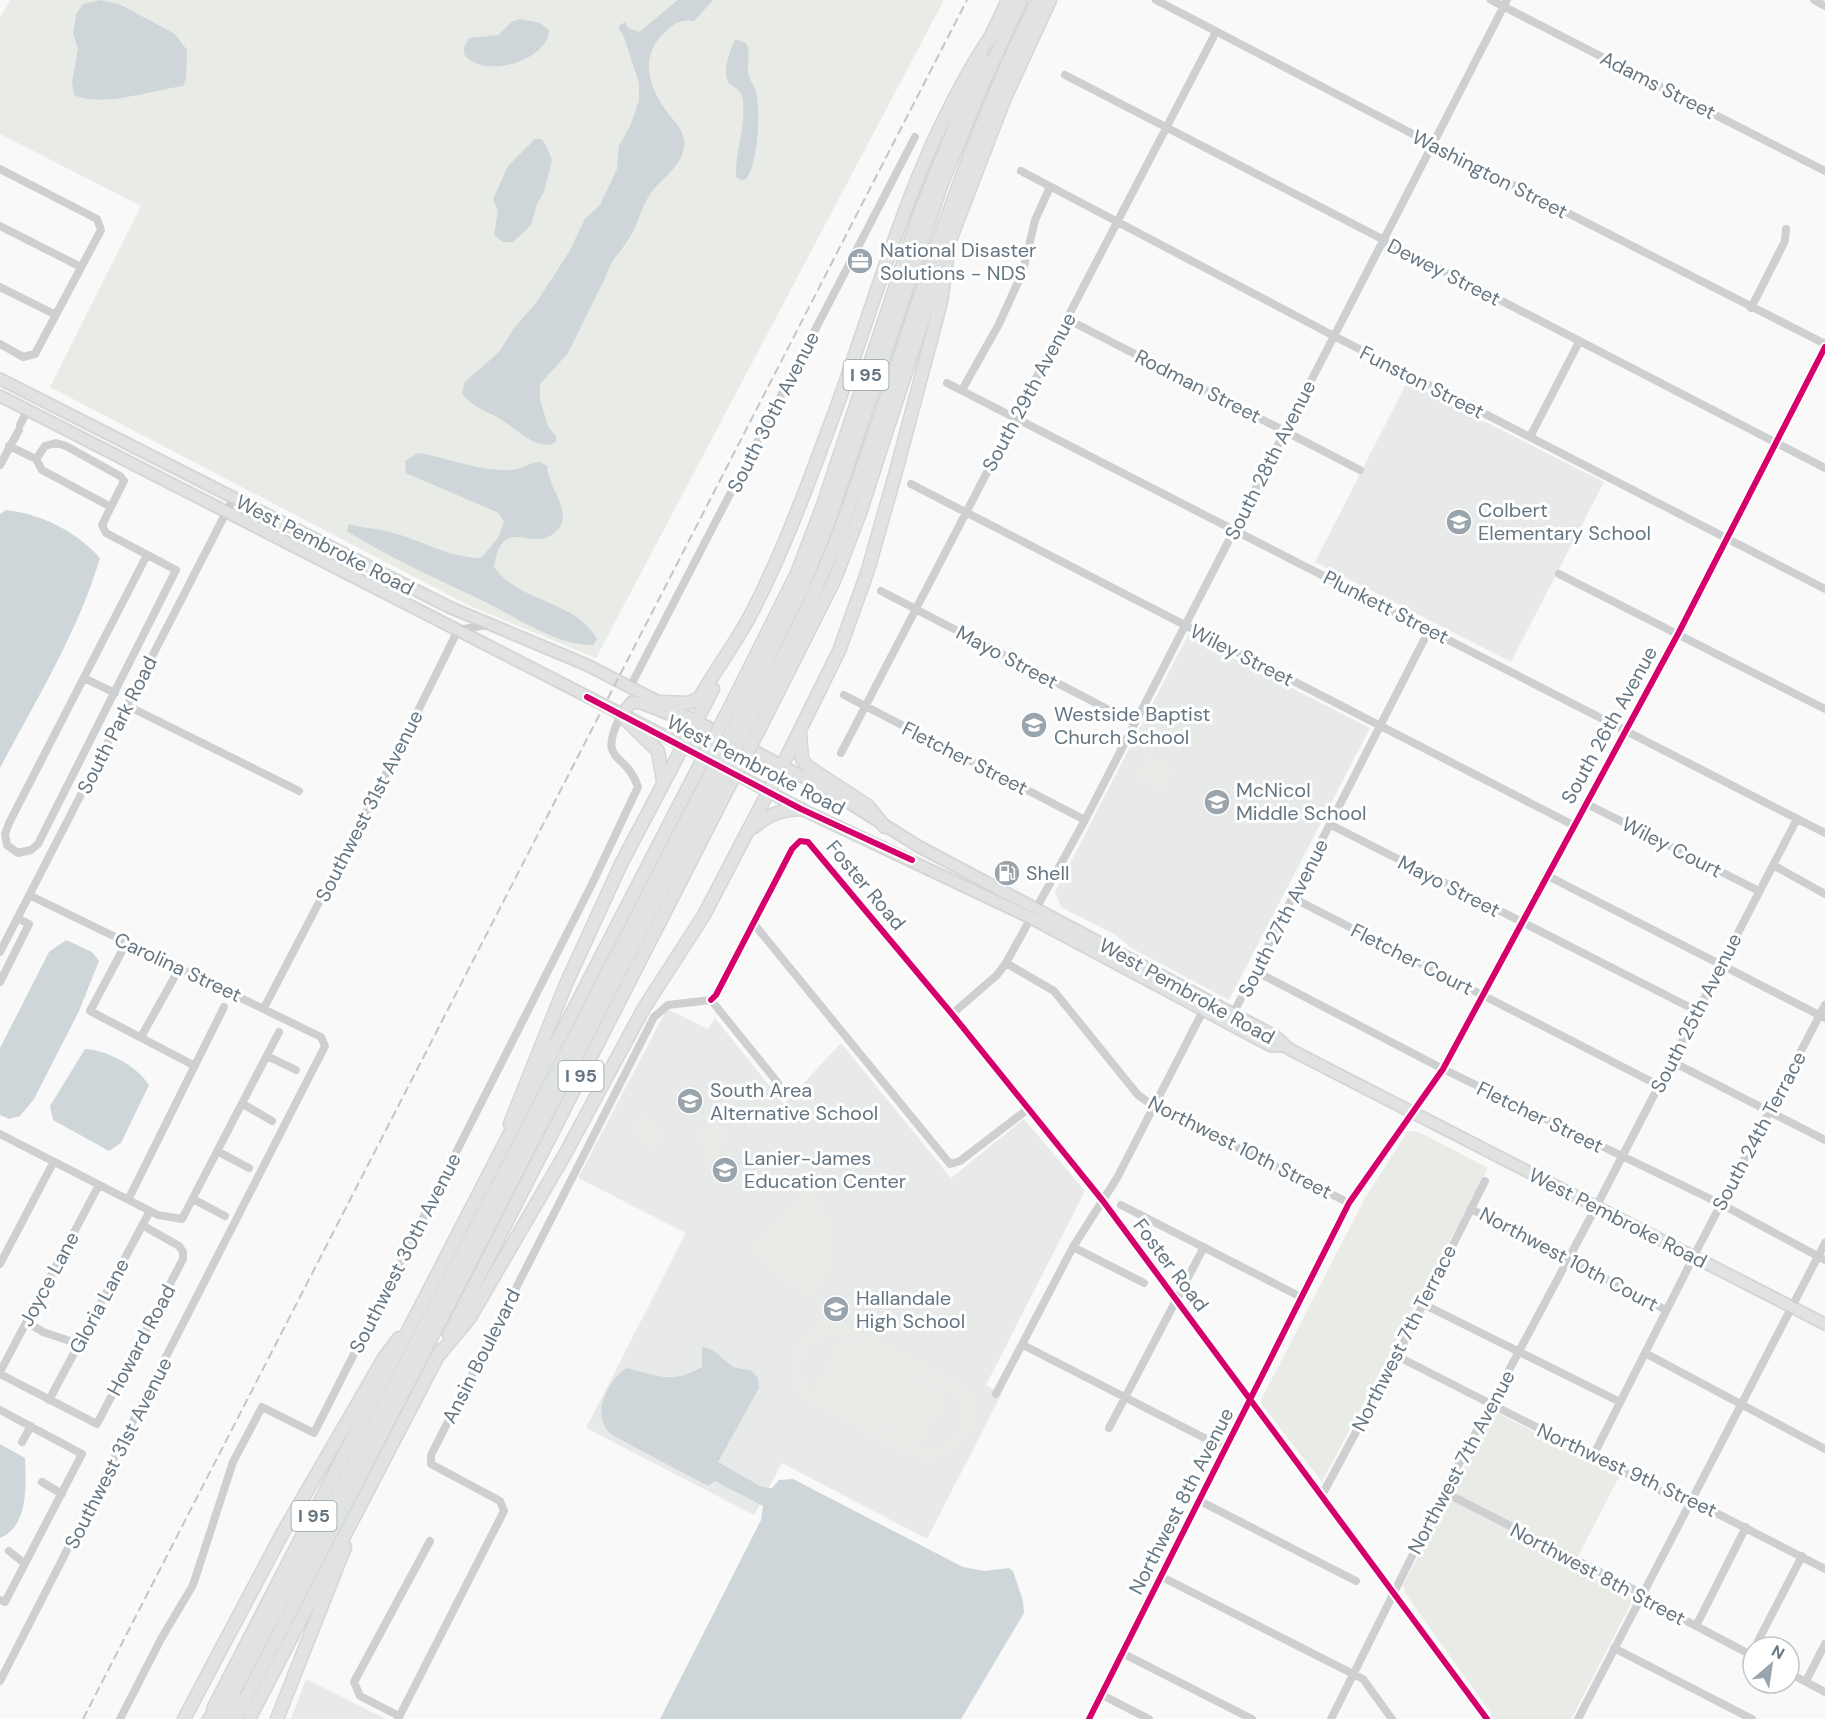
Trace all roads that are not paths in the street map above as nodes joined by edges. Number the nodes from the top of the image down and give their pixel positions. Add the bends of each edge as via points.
1 (1008, 0) edge
2 (1021, 0) edge
3 (1038, 0) edge
4 (1050, 0) edge
5 (1156, 0) edge
6 (1491, 0) edge
7 (1814, 0) edge
8 (1505, 3) edge
9 (1825, 6) edge
10 (1216, 32) junction
11 (992, 33) junction
12 (1065, 75) dead end
13 (1167, 129) junction
14 (915, 137) dead end
15 (1432, 144) junction
16 (0, 169) edge
17 (1021, 171) dead end
18 (1825, 171) edge
19 (1050, 187) junction
20 (1116, 222) junction
21 (0, 226) edge
22 (1786, 229) dead end
23 (950, 240) junction
24 (1383, 240) junction
25 (81, 267) junction
26 (0, 287) edge
27 (1751, 308) junction
28 (56, 315) junction
29 (1067, 319) junction
30 (1334, 336) junction
31 (1579, 342) junction
32 (0, 344) edge
33 (1825, 346) edge
34 (0, 379) edge
35 (947, 383) dead end
36 (962, 390) junction
37 (0, 396) edge
38 (28, 409) junction
39 (63, 411) junction
40 (1016, 417) junction
41 (1285, 432) junction
42 (1530, 437) junction
43 (1775, 443) junction
44 (9, 446) junction
45 (36, 459) junction
46 (0, 465) edge
47 (1825, 468) edge
48 (1360, 470) dead end
49 (911, 484) dead end
50 (233, 499) junction
51 (111, 507) junction
52 (228, 511) junction
53 (966, 512) junction
54 (1235, 529) junction
55 (1726, 538) junction
56 (147, 555) junction
57 (1560, 574) dead end
58 (1825, 589) edge
59 (881, 591) dead end
60 (917, 610) junction
61 (487, 625) junction
62 (1185, 625) junction
63 (458, 630) junction
64 (1429, 630) junction
65 (1678, 634) junction
66 (727, 656) junction
67 (84, 678) junction
68 (630, 687) junction
69 (115, 693) junction
70 (844, 695) dead end
71 (661, 702) junction
72 (126, 705) junction
73 (866, 707) junction
74 (1825, 709) edge
75 (621, 715) junction
76 (744, 718) junction
77 (697, 721) junction
78 (1134, 723) junction
79 (1379, 726) junction
80 (1626, 730) junction
81 (800, 731) junction
82 (682, 745) junction
83 (841, 753) dead end
84 (782, 766) junction
85 (663, 781) junction
86 (299, 791) dead end
87 (713, 792) junction
88 (768, 793) junction
89 (1586, 803) junction
90 (801, 809) junction
91 (1797, 819) junction
92 (1085, 820) junction
93 (1330, 825) junction
94 (1573, 825) junction
95 (885, 827) junction
96 (749, 832) junction
97 (1825, 833) edge
98 (1773, 865) junction
99 (1546, 875) junction
100 (1759, 891) junction
101 (1825, 894) edge
102 (29, 895) junction
103 (1293, 898) junction
104 (1033, 914) junction
105 (17, 918) junction
106 (1521, 923) junction
107 (754, 924) junction
108 (122, 951) dead end
109 (0, 952) edge
110 (1006, 963) junction
111 (1721, 964) junction
112 (1255, 971) junction
113 (174, 978) dead end
114 (0, 982) edge
115 (1483, 995) junction
116 (711, 1000) junction
117 (1825, 1005) edge
118 (224, 1007) dead end
119 (264, 1008) junction
120 (1204, 1010) junction
121 (1697, 1011) junction
122 (952, 1014) junction
123 (1233, 1014) junction
124 (1822, 1016) edge
125 (279, 1032) dead end
126 (141, 1037) junction
127 (325, 1042) joint
128 (1284, 1046) junction
129 (267, 1056) junction
130 (1671, 1061) junction
131 (195, 1066) junction
132 (1443, 1069) junction
133 (296, 1070) dead end
134 (778, 1083) dead end
135 (1658, 1085) junction
136 (243, 1104) junction
137 (1152, 1105) junction
138 (1028, 1109) junction
139 (1412, 1112) junction
140 (1769, 1112) junction
141 (272, 1121) dead end
142 (0, 1134) edge
143 (1825, 1140) edge
144 (217, 1151) junction
145 (1623, 1156) junction
146 (497, 1162) junction
147 (53, 1163) junction
148 (249, 1168) dead end
149 (1485, 1181) dead end
150 (99, 1185) junction
151 (129, 1198) junction
152 (193, 1199) junction
153 (1103, 1201) junction
154 (1349, 1203) junction
155 (1721, 1203) junction
156 (1121, 1205) dead end
157 (1596, 1208) junction
158 (1471, 1209) junction
159 (150, 1211) junction
160 (225, 1216) dead end
161 (142, 1225) junction
162 (1825, 1243) edge
163 (1073, 1247) junction
164 (1204, 1247) junction
165 (1694, 1256) junction
166 (1567, 1258) junction
167 (1821, 1258) edge
168 (0, 1264) edge
169 (1144, 1283) dead end
170 (1301, 1297) junction
171 (1176, 1301) junction
172 (1423, 1304) junction
173 (1792, 1306) junction
174 (1666, 1310) junction
175 (418, 1313) junction
176 (27, 1322) junction
177 (1825, 1324) edge
178 (79, 1344) junction
179 (1023, 1345) junction
180 (1519, 1352) junction
181 (1645, 1353) junction
182 (438, 1356) junction
183 (1397, 1356) junction
184 (0, 1373) edge
185 (996, 1394) dead end
186 (1125, 1397) junction
187 (1251, 1399) junction
188 (49, 1400) junction
189 (1620, 1402) junction
190 (1491, 1404) junction
191 (1740, 1405) junction
192 (0, 1410) edge
193 (31, 1426) junction
194 (1109, 1428) dead end
195 (22, 1442) dead end
196 (1226, 1449) junction
197 (1825, 1449) edge
198 (1592, 1458) junction
199 (42, 1482) dead end
200 (1444, 1492) junction
201 (62, 1494) junction
202 (1322, 1495) junction
203 (1691, 1500) junction
204 (1200, 1501) junction
205 (353, 1520) junction
206 (1746, 1527) junction
207 (315, 1538) junction
208 (430, 1541) dead end
209 (9, 1551) dead end
210 (1802, 1556) junction
211 (25, 1564) junction
212 (1825, 1569) edge
213 (1162, 1577) junction
214 (1356, 1581) dead end
215 (1393, 1592) junction
216 (1642, 1595) junction
217 (298, 1598) junction
218 (2, 1601) edge
219 (1696, 1626) junction
220 (1762, 1635) edge
221 (1825, 1644) edge
222 (1741, 1647) edge
223 (1614, 1648) junction
224 (1122, 1653) junction
225 (1353, 1674) junction
226 (1801, 1679) edge
227 (0, 1681) edge
228 (1806, 1681) junction
229 (1825, 1692) edge
230 (1100, 1694) junction
231 (399, 1718) edge
232 (120, 1719) edge
233 (184, 1719) edge
234 (208, 1719) edge
235 (224, 1719) edge
236 (235, 1719) edge
237 (239, 1719) edge
238 (249, 1719) edge
239 (277, 1719) edge
240 (1089, 1719) edge
241 (1149, 1719) edge
242 (1252, 1719) edge
243 (1331, 1719) edge
244 (1392, 1719) edge
245 (1487, 1719) edge
246 (1578, 1719) edge
247 (1752, 1719) edge

1 - 11 highway, I 95
2 - 76 highway via 942,183 820,543
3 - 76 highway via 969,155 837,538 797,628
4 - 23 highway, I 95 via 1004,100
5 - 10 street, Washington Street
6 - 8 street, Adams Street
7 - 9 street
8 - 15 street, South 28th Avenue
8 - 18 street, Adams Street
10 - 13 street, South 29th Avenue
10 - 15 street, Washington Street
11 - 66 highway via 961,80 938,129 891,246 837,405 790,525 751,614
11 - 76 highway, I 95 via 921,210 820,514
12 - 13 street, Dewey Street
13 - 20 street, South 29th Avenue
13 - 24 street, Dewey Street
14 - 68 street, South 30th Avenue
15 - 24 street, South 28th Avenue
15 - 27 street, Washington Street
16 - 25 street via 97,219 101,230
17 - 19 street, Funston Street
19 - 20 street, Funston Street
19 - 36 street via 1035,220 1023,271
20 - 29 street, South 29th Avenue
20 - 30 street, Funston Street
21 - 25 street
22 - 27 street via 1785,241
23 - 76 highway, I 95 via 834,581
23 - 81 highway via 941,302 868,570 839,651
24 - 30 street, South 28th Avenue
24 - 31 street, Dewey Street
25 - 28 street
26 - 28 street
27 - 33 street, Washington Street
28 - 32 street via 32,357 23,357
29 - 40 street, South 29th Avenue
29 - 41 street, Rodman Street
30 - 41 street, South 28th Avenue
30 - 42 street, Funston Street
31 - 42 street
31 - 43 street, Dewey Street
33 - 43 street, South 26th Avenue
34 - 39 main road, West Pembroke Road
35 - 36 street, Plunkett Street
36 - 40 street, Plunkett Street
37 - 38 main road, West Pembroke Road
38 - 39 main road via 42,406
38 - 44 street
38 - 52 main road, West Pembroke Road
39 - 50 main road, West Pembroke Road
40 - 53 street, South 29th Avenue
40 - 54 street, Plunkett Street
41 - 48 street, Rodman Street
41 - 54 street, South 28th Avenue
42 - 55 street, Funston Street
43 - 47 street, Dewey Street
43 - 55 street, South 26th Avenue
44 - 45 street
44 - 46 street
45 - 51 street via 42,470
45 - 51 street via 45,446 61,444 115,472 124,481
49 - 53 street, Wiley Street
50 - 52 street, South Park Road
50 - 61 main road, West Pembroke Road
51 - 56 street via 102,525 106,532
52 - 63 main road, West Pembroke Road
52 - 72 street, South Park Road
53 - 60 street, South 29th Avenue
53 - 62 street, Wiley Street
54 - 62 street, South 28th Avenue
54 - 64 street, Plunkett Street
55 - 58 street, Funston Street
55 - 65 street, South 26th Avenue
56 - 67 street
56 - 69 street via 177,570
57 - 65 street
59 - 60 street, Mayo Street
60 - 73 street, South 29th Avenue
60 - 78 street, Mayo Street
61 - 63 street
61 - 68 main road, West Pembroke Road
62 - 78 street, South 28th Avenue
62 - 79 street, Wiley Street
63 - 75 main road, West Pembroke Road
63 - 119 street, Southwest 31st Avenue
64 - 79 street, South 27th Avenue
64 - 80 street, Plunkett Street
65 - 74 street
65 - 80 street, South 26th Avenue
66 - 71 highway via 700,697 689,703
66 - 77 highway
67 - 69 street
67 - 69 street via 5,834 7,845 18,853 38,844
68 - 71 main road, West Pembroke Road
70 - 73 street, Fletcher Street
71 - 77 main road, West Pembroke Road
72 - 86 street
72 - 102 street, South Park Road
73 - 83 street, South 29th Avenue
73 - 92 street, Fletcher Street
75 - 77 main road via 632,702 684,721
75 - 82 main road, West Pembroke Road
75 - 85 highway via 658,751
75 - 232 street, Southwest 30th Avenue via 610,736 610,746 638,787 593,882 314,1433 262,1407 233,1462 193,1585
76 - 87 highway, I 95, bridge
76 - 87 highway, bridge
76 - 146 highway, I 95, bridge via 691,782
77 - 82 highway
77 - 84 main road, West Pembroke Road
78 - 92 street, South 28th Avenue
79 - 93 street, South 27th Avenue
79 - 94 street, Wiley Street
80 - 89 street, South 26th Avenue
80 - 91 street, Plunkett Street
81 - 84 highway
81 - 95 highway via 800,747 807,766 868,806
82 - 85 highway
82 - 88 main road, West Pembroke Road
84 - 88 highway
84 - 95 main road, West Pembroke Road via 836,794
85 - 146 highway via 566,984
87 - 182 highway, I 95
87 - 207 highway
87 - 217 highway
88 - 90 main road, West Pembroke Road
88 - 96 highway
89 - 94 street, South 26th Avenue
89 - 100 street, Wiley Court
90 - 96 highway via 771,814
90 - 104 main road, West Pembroke Road
91 - 97 street, Plunkett Street
91 - 98 street, South 25th Avenue
92 - 104 street, South 28th Avenue
93 - 103 street, South 27th Avenue
93 - 106 street, Mayo Street
94 - 99 street, South 26th Avenue
95 - 104 main road, West Pembroke Road
96 - 182 highway via 704,915 644,1008 487,1289 469,1319
98 - 100 street, South 25th Avenue
98 - 101 street
99 - 106 street, South 26th Avenue
99 - 111 street
100 - 111 street, South 25th Avenue
102 - 105 street, South Park Road
102 - 119 street, Carolina Street
103 - 112 street, South 27th Avenue
103 - 115 street, Fletcher Court
104 - 110 street, South 28th Avenue
104 - 120 main road, West Pembroke Road
104 - 123 main road, West Pembroke Road
105 - 109 street, South Park Road
105 - 114 street via 29,924
106 - 115 street, South 26th Avenue
106 - 121 street, Mayo Street
107 - 116 street
107 - 122 street, Foster Road via 796,844 804,841
107 - 138 street via 950,1164 960,1161
108 - 126 street via 90,1011
110 - 122 street, South 28th Avenue
110 - 137 street, Northwest 10th Street via 1054,991 1138,1095
111 - 121 street, South 25th Avenue
111 - 124 street
112 - 123 street, South 27th Avenue
112 - 132 street, Fletcher Street
113 - 126 street
115 - 132 street, South 26th Avenue
115 - 135 street, Fletcher Court
116 - 134 street
116 - 231 street, Ansin Boulevard via 668,1005 654,1017 431,1455 431,1464 500,1500 504,1511
117 - 124 street, South 24th Terrace
118 - 131 street
119 - 127 street, Carolina Street
120 - 128 main road, West Pembroke Road via 1271,1046
120 - 137 street
121 - 130 street, South 25th Avenue
122 - 138 street, Foster Road
123 - 128 main road, West Pembroke Road via 1275,1036
124 - 140 street, South 24th Terrace
125 - 129 street
126 - 131 street
127 - 227 street, Southwest 31st Avenue via 325,1049
128 - 139 main road, West Pembroke Road
129 - 133 street
129 - 136 street
130 - 135 street, South 25th Avenue
130 - 140 street
131 - 151 street
132 - 139 street, South 26th Avenue
132 - 145 street, Fletcher Street
135 - 145 street, South 25th Avenue
136 - 141 street
136 - 144 street
137 - 153 street
137 - 154 street, Northwest 10th Street
138 - 153 street, Foster Road
139 - 154 street, Northwest 8th Avenue
139 - 157 main road, West Pembroke Road
140 - 143 street
140 - 155 street, South 24th Terrace
142 - 147 street
144 - 148 street
144 - 152 street
145 - 155 street, Fletcher Street
145 - 157 street, South 25th Avenue
146 - 175 highway, I 95
147 - 150 street
147 - 168 street
149 - 158 street, Northwest 7th Terrace
150 - 151 street
150 - 176 street, Joyce Lane
151 - 159 street
152 - 159 street via 182,1219
152 - 160 street
153 - 163 street
153 - 171 street, Foster Road
154 - 170 street, Northwest 8th Avenue
155 - 165 street, South 24th Terrace
155 - 167 street, Fletcher Street
156 - 164 street
157 - 165 main road, West Pembroke Road
157 - 166 street, Northwest 7th Avenue
158 - 166 street, Northwest 10th Court
158 - 172 street, Northwest 7th Terrace
159 - 161 street, Gloria Lane
161 - 178 street, Gloria Lane
161 - 188 street, Howard Road via 179,1246 183,1259 97,1424
162 - 167 street
163 - 169 street
163 - 179 street
164 - 170 street
164 - 171 street
165 - 173 main road, West Pembroke Road
165 - 174 street, South 24th Terrace
166 - 174 street, Northwest 10th Court
166 - 180 street, Northwest 7th Avenue
167 - 173 street
170 - 187 street, Northwest 8th Avenue
171 - 186 street
171 - 187 street, Foster Road
172 - 180 street
172 - 183 street, Northwest 7th Terrace
173 - 177 main road, West Pembroke Road
173 - 191 street
174 - 181 street, South 24th Terrace
175 - 233 highway via 384,1358 288,1523
175 - 234 highway, I 95
176 - 178 street
176 - 184 street, Joyce Lane
178 - 188 street, Gloria Lane
179 - 185 street
179 - 186 street
180 - 189 street
180 - 190 street, Northwest 7th Avenue
181 - 189 street, South 24th Terrace
181 - 191 street
182 - 205 highway, I 95
183 - 190 street, Northwest 9th Street
183 - 202 street, Northwest 7th Terrace
184 - 188 street
186 - 194 street
186 - 196 street
187 - 196 street, Northwest 8th Avenue
187 - 202 street, Foster Road
189 - 198 street, South 24th Terrace
190 - 198 street, Northwest 9th Street
190 - 200 street, Northwest 7th Avenue
191 - 197 street
191 - 203 street
192 - 193 street
193 - 195 street
193 - 201 street via 82,1454
196 - 204 street, Northwest 8th Avenue
198 - 203 street, Northwest 9th Street via 1677,1499
199 - 201 street
200 - 215 street, Northwest 7th Avenue
200 - 216 street, Northwest 8th Street
201 - 211 street
202 - 215 street, Foster Road
203 - 206 street, Northwest 9th Street
203 - 216 street
204 - 213 street, Northwest 8th Avenue
204 - 214 street
205 - 238 highway, I 95
205 - 239 highway via 335,1578
206 - 210 street, Northwest 9th Street
206 - 219 street
207 - 234 highway via 231,1697
207 - 235 highway
208 - 231 street via 354,1682 360,1696
209 - 211 street
210 - 212 street, Northwest 9th Street
210 - 220 street
211 - 218 street
213 - 224 street, Northwest 8th Avenue
213 - 225 street
215 - 225 street, Northwest 7th Avenue
215 - 245 street, Foster Road
216 - 219 street, Northwest 8th Street
216 - 223 street
217 - 236 highway
217 - 237 highway
219 - 222 street, Northwest 8th Street
221 - 228 street
223 - 246 street
223 - 247 street
224 - 230 street, Northwest 8th Avenue
224 - 242 street
225 - 243 street, Northwest 7th Avenue
225 - 244 street via 1363,1679
226 - 228 street
228 - 229 street
230 - 240 street, Northwest 8th Avenue
230 - 241 street

